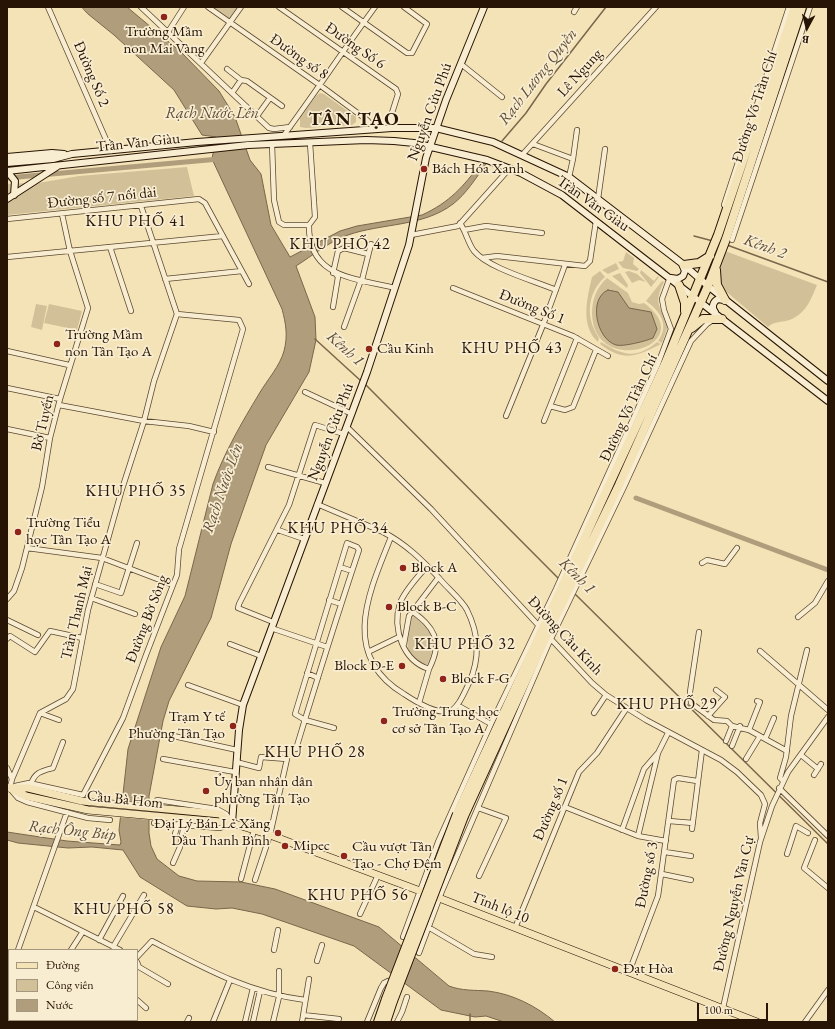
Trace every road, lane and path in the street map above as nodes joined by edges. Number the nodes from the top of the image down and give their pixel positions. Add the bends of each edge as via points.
1 (48, 7) edge
2 (141, 7) edge
3 (184, 7) edge
4 (208, 7) edge
5 (241, 7) edge
6 (279, 7) edge
7 (342, 7) edge
8 (375, 7) edge
9 (404, 7) edge
10 (484, 7) edge
11 (578, 7) edge
12 (656, 7) edge
13 (788, 7) edge
14 (795, 7) edge
15 (802, 7) edge
16 (810, 7) edge
17 (574, 12) dead end
18 (364, 22) junction
19 (230, 23) junction
20 (168, 32) junction
21 (342, 51) junction
22 (201, 63) junction
23 (461, 64) junction
24 (227, 69) dead end
25 (241, 80) junction
26 (321, 86) junction
27 (232, 93) junction
28 (502, 97) dead end
29 (270, 98) junction
30 (282, 106) dead end
31 (257, 116) junction
32 (290, 127) junction
33 (392, 128) junction
34 (436, 128) junction
35 (374, 129) junction
36 (577, 130) dead end
37 (284, 135) junction
38 (310, 143) junction
39 (272, 144) junction
40 (532, 144) junction
41 (429, 147) junction
42 (605, 149) dead end
43 (111, 150) junction
44 (758, 152) junction
45 (72, 154) junction
46 (523, 154) junction
47 (7, 157) edge
48 (573, 159) junction
49 (7, 163) edge
50 (60, 165) junction
51 (510, 168) junction
52 (7, 171) edge
53 (569, 177) junction
54 (16, 193) junction
55 (7, 199) edge
56 (598, 199) junction
57 (141, 206) junction
58 (62, 214) junction
59 (7, 219) edge
60 (596, 221) junction
61 (460, 224) junction
62 (309, 225) junction
63 (464, 230) junction
64 (542, 233) dead end
65 (716, 234) junction
66 (410, 235) junction
67 (223, 236) junction
68 (153, 243) junction
69 (371, 244) dead end
70 (110, 247) junction
71 (70, 251) junction
72 (368, 254) junction
73 (711, 254) junction
74 (7, 257) edge
75 (482, 258) junction
76 (719, 258) junction
77 (683, 264) junction
78 (565, 265) junction
79 (242, 271) junction
80 (334, 273) junction
81 (670, 277) junction
82 (165, 279) junction
83 (361, 280) junction
84 (700, 280) junction
85 (249, 284) dead end
86 (679, 285) junction
87 (708, 286) junction
88 (395, 288) junction
89 (453, 288) dead end
90 (556, 290) junction
91 (694, 297) junction
92 (726, 301) junction
93 (701, 302) junction
94 (333, 307) dead end
95 (131, 311) dead end
96 (177, 314) junction
97 (719, 317) junction
98 (683, 321) junction
99 (543, 324) junction
100 (344, 327) dead end
101 (689, 331) junction
102 (577, 338) junction
103 (7, 351) edge
104 (598, 351) junction
105 (608, 356) dead end
106 (662, 364) junction
107 (69, 365) junction
108 (828, 381) edge
109 (7, 388) edge
110 (305, 392) dead end
111 (60, 399) junction
112 (828, 401) edge
113 (59, 405) junction
114 (550, 406) junction
115 (352, 414) junction
116 (506, 416) dead end
117 (144, 421) junction
118 (544, 421) dead end
119 (347, 427) junction
120 (7, 429) edge
121 (214, 432) junction
122 (344, 434) junction
123 (50, 438) junction
124 (268, 467) dead end
125 (298, 475) junction
126 (325, 483) junction
127 (317, 504) junction
128 (278, 530) junction
129 (391, 537) junction
130 (304, 539) junction
131 (137, 543) dead end
132 (27, 548) junction
133 (737, 548) dead end
134 (102, 558) junction
135 (702, 562) dead end
136 (427, 566) junction
137 (340, 567) junction
138 (129, 568) junction
139 (352, 571) junction
140 (572, 574) junction
141 (438, 578) junction
142 (828, 581) edge
143 (95, 584) junction
144 (174, 585) junction
145 (91, 598) junction
146 (7, 600) edge
147 (330, 600) junction
148 (563, 601) junction
149 (400, 603) junction
150 (341, 604) junction
151 (412, 611) junction
152 (135, 614) dead end
153 (798, 617) dead end
154 (7, 620) edge
155 (272, 625) junction
156 (545, 632) junction
157 (699, 632) dead end
158 (38, 635) dead end
159 (399, 637) junction
160 (82, 638) junction
161 (7, 639) edge
162 (316, 643) junction
163 (230, 644) dead end
164 (327, 647) junction
165 (405, 649) junction
166 (807, 650) dead end
167 (760, 651) dead end
168 (368, 652) junction
169 (261, 656) junction
170 (430, 669) junction
171 (307, 673) junction
172 (318, 678) junction
173 (799, 684) junction
174 (188, 685) dead end
175 (716, 690) dead end
176 (606, 695) junction
177 (756, 701) dead end
178 (705, 702) dead end
179 (419, 703) junction
180 (243, 705) junction
181 (457, 705) junction
182 (626, 709) junction
183 (714, 709) junction
184 (828, 710) edge
185 (40, 713) junction
186 (594, 713) dead end
187 (708, 716) junction
188 (828, 717) edge
189 (774, 718) dead end
190 (59, 720) dead end
191 (305, 720) junction
192 (491, 724) junction
193 (732, 726) junction
194 (740, 726) junction
195 (334, 728) dead end
196 (749, 730) junction
197 (668, 733) junction
198 (169, 736) dead end
199 (760, 736) junction
200 (765, 739) junction
201 (726, 741) dead end
202 (62, 742) dead end
203 (732, 746) dead end
204 (296, 749) dead end
205 (237, 750) junction
206 (702, 750) junction
207 (787, 751) junction
208 (658, 753) junction
209 (801, 755) junction
210 (163, 759) dead end
211 (746, 759) dead end
212 (236, 762) junction
213 (821, 764) dead end
214 (7, 768) edge
215 (818, 769) junction
216 (235, 772) junction
217 (814, 775) dead end
218 (12, 779) junction
219 (697, 781) junction
220 (783, 781) junction
221 (30, 786) junction
222 (8, 788) edge
223 (779, 788) junction
224 (157, 800) dead end
225 (564, 807) junction
226 (478, 808) junction
227 (67, 812) junction
228 (220, 814) joint
229 (110, 820) dead end
230 (669, 821) junction
231 (221, 822) joint
232 (154, 823) dead end
233 (232, 823) junction
234 (693, 823) junction
235 (178, 824) junction
236 (184, 824) junction
237 (692, 829) dead end
238 (254, 830) junction
239 (622, 830) junction
240 (808, 833) dead end
241 (175, 834) dead end
242 (270, 835) junction
243 (638, 836) junction
244 (828, 836) edge
245 (761, 838) junction
246 (815, 840) dead end
247 (666, 841) junction
248 (665, 852) junction
249 (787, 854) dead end
250 (691, 856) dead end
251 (174, 863) dead end
252 (662, 874) junction
253 (378, 875) junction
254 (479, 876) dead end
255 (241, 879) dead end
256 (255, 880) dead end
257 (691, 880) dead end
258 (828, 888) edge
259 (420, 890) junction
260 (144, 895) dead end
261 (123, 896) dead end
262 (439, 898) junction
263 (34, 907) junction
264 (360, 914) dead end
265 (428, 927) junction
266 (514, 928) junction
267 (278, 930) dead end
268 (82, 933) junction
269 (403, 936) dead end
270 (100, 940) junction
271 (322, 945) dead end
272 (113, 947) junction
273 (18, 949) edge
274 (72, 949) edge
275 (118, 949) edge
276 (274, 950) dead end
277 (419, 953) dead end
278 (138, 956) edge
279 (492, 958) dead end
280 (317, 961) dead end
281 (138, 964) edge
282 (279, 970) dead end
283 (629, 972) junction
284 (309, 979) dead end
285 (230, 980) junction
286 (388, 981) dead end
287 (168, 984) dead end
288 (253, 988) junction
289 (828, 990) edge
290 (260, 991) junction
291 (279, 997) junction
292 (407, 997) dead end
293 (306, 1000) junction
294 (390, 1000) junction
295 (138, 1001) edge
296 (146, 1008) dead end
297 (723, 1008) junction
298 (303, 1015) junction
299 (339, 1019) dead end
300 (213, 1022) edge
301 (245, 1022) edge
302 (253, 1022) edge
303 (273, 1022) edge
304 (302, 1022) edge
305 (367, 1022) edge
306 (378, 1022) edge
307 (386, 1022) edge
308 (397, 1022) edge
309 (757, 1022) edge
310 (805, 1022) edge

1 - 43 street, Đường Số 2
2 - 20 street
3 - 20 street
4 - 19 street, Đường số 8
5 - 19 street
6 - 21 street, Đường Số 6
7 - 18 street
8 - 18 street
9 - 18 street via 427,24 412,53
10 - 23 main road, Nguyễn Cửu Phú
11 - 17 street
12 - 40 street, Lê Ngung
13 - 65 street
14 - 65 highway, Đường Võ Trần Chí
15 - 44 highway, Đường Võ Trần Chí
16 - 44 street
18 - 21 street
19 - 22 street
19 - 26 street, Đường số 8
20 - 22 street
21 - 26 street
21 - 33 street, Đường Số 6 via 397,91
22 - 27 street
23 - 28 street
23 - 34 main road, Nguyễn Cửu Phú
24 - 25 street
25 - 27 street
25 - 29 street via 256,86
26 - 32 street
26 - 35 street, Đường số 8 via 367,120
27 - 31 street
29 - 30 street
29 - 31 street
31 - 32 street via 269,128
32 - 37 street
33 - 34 main road, Trần Văn Giàu
33 - 35 main road, Trần Văn Giàu
34 - 41 main road, Nguyễn Cửu Phú
34 - 46 main road, Trần Văn Giàu via 493,142
35 - 37 main road, Trần Văn Giàu
36 - 48 street
37 - 43 main road, Trần Văn Giàu
38 - 39 main road, Trần Văn Giàu
38 - 41 main road, Trần Văn Giàu via 366,140 394,141
38 - 62 street via 314,217
39 - 50 main road, Trần Văn Giàu
39 - 62 street via 274,200 278,222 284,225
40 - 46 street, Lê Ngung
40 - 48 street
41 - 51 main road, Trần Văn Giàu
41 - 66 main road, Nguyễn Cửu Phú
42 - 56 street
43 - 45 main road, Trần Văn Giàu
44 - 76 highway, Đường Võ Trần Chí via 729,240
45 - 47 main road, Trần Văn Giàu
45 - 49 main road, Trần Văn Giàu
46 - 53 main road, Trần Văn Giàu
48 - 53 street
50 - 52 main road, Trần Văn Giàu
50 - 54 main road
51 - 60 main road, Trần Văn Giàu via 562,195
51 - 61 street
52 - 54 main road via 15,181
53 - 56 main road, Trần Văn Giàu
54 - 55 main road
56 - 77 main road, Trần Văn Giàu
57 - 58 street, Đường số 7 nối dài
57 - 67 street, Đường số 7 nối dài via 199,199 205,203
57 - 68 street
58 - 59 street, Đường số 7 nối dài
58 - 71 street, Bờ Tuyến
60 - 78 street via 588,264 582,267
60 - 81 main road, Trần Văn Giàu
61 - 63 street
61 - 66 street via 452,228
62 - 80 street via 308,240 319,262
63 - 64 street via 486,226
63 - 75 street via 471,247
65 - 73 highway, Đường Võ Trần Chí
65 - 77 street via 702,258
66 - 88 main road, Nguyễn Cửu Phú
67 - 68 street
67 - 79 street
68 - 70 street
68 - 82 street
69 - 72 street
70 - 71 street
70 - 95 street
71 - 74 street
71 - 107 street, Bờ Tuyến via 88,308
72 - 80 street via 344,248 338,251
72 - 83 street
73 - 77 highway via 699,264
73 - 84 highway, Đường Võ Trần Chí
75 - 78 street via 497,256
75 - 90 street via 495,266
76 - 87 highway, Đường Võ Trần Chí
76 - 92 highway via 715,276 718,290
77 - 81 main road via 683,276 675,280
77 - 84 main road, Trần Văn Giàu
78 - 90 street
79 - 82 street
79 - 85 street
80 - 83 street
80 - 94 street via 338,277
81 - 86 main road, Trần Văn Giàu
81 - 106 street via 662,299 671,329
82 - 96 street
83 - 88 street
83 - 100 street
84 - 87 main road, Trần Văn Giàu
84 - 91 highway, Đường Võ Trần Chí
86 - 91 main road, Trần Văn Giàu
86 - 98 highway via 686,303
87 - 92 main road, Trần Văn Giàu
87 - 93 highway, Đường Võ Trần Chí
88 - 115 main road, Nguyễn Cửu Phú
89 - 99 street, Đường Số 1
90 - 99 street
91 - 93 main road, Trần Văn Giàu
91 - 98 highway, Đường Võ Trần Chí
92 - 97 main road via 721,299 714,302 713,310
92 - 108 main road, Trần Văn Giàu
93 - 97 main road, Trần Văn Giàu
93 - 101 highway, Đường Võ Trần Chí
96 - 117 street, Trần Thanh Mại via 154,381
96 - 121 street, Đường Bờ Sông via 239,320 243,329
97 - 101 highway via 703,319
97 - 112 main road, Trần Văn Giàu
97 - 140 street via 707,324 691,341
98 - 106 highway, Đường Võ Trần Chí
99 - 102 street, Đường Số 1
99 - 116 street
101 - 140 highway, Đường Võ Trần Chí
102 - 104 street, Đường Số 1
102 - 114 street
103 - 107 street
104 - 105 street, Đường Số 1
104 - 114 street via 573,407 565,410
106 - 140 highway, Đường Võ Trần Chí
107 - 111 street, Bờ Tuyến
109 - 111 street
110 - 115 street
111 - 113 street, Bờ Tuyến
113 - 117 street
113 - 123 street, Bờ Tuyến
114 - 118 street
115 - 119 main road, Nguyễn Cửu Phú
117 - 121 street
117 - 134 street, Trần Thanh Mại
119 - 122 main road, Nguyễn Cửu Phú
119 - 156 street, Đường Cầu Kinh via 431,509
120 - 123 street
121 - 144 street, Đường Bờ Sông via 179,549
122 - 125 street via 315,425
122 - 126 main road, Nguyễn Cửu Phú
123 - 132 street, Bờ Tuyến via 42,487
124 - 125 street
125 - 126 street
125 - 128 street
126 - 127 main road, Nguyễn Cửu Phú
127 - 129 street
127 - 130 main road, Nguyễn Cửu Phú
128 - 130 street
128 - 155 street via 238,608
129 - 136 street via 406,546
129 - 168 street via 365,611 364,626
130 - 155 main road, Nguyễn Cửu Phú
131 - 138 street
132 - 134 street
132 - 146 street, Bờ Tuyến via 14,591
133 - 135 street via 725,564 707,560
134 - 138 street
134 - 143 street, Trần Thanh Mại
136 - 141 street
136 - 149 street
137 - 139 street
137 - 139 street via 347,543 359,550
137 - 147 street
138 - 143 street via 121,592
138 - 144 street
139 - 150 street
140 - 148 highway
140 - 148 street
140 - 156 street via 556,589
141 - 151 street
141 - 181 street via 467,609 477,646 478,655 472,674
142 - 153 street via 815,603
143 - 145 street, Trần Thanh Mại
144 - 221 street, Đường Bờ Sông via 123,718 84,795
145 - 152 street
145 - 160 street, Trần Thanh Mại
147 - 150 street
147 - 162 street
148 - 156 highway
148 - 156 street
149 - 151 street
149 - 159 street via 397,618
150 - 164 street
151 - 165 street via 405,627
151 - 170 street via 425,621 435,640 436,648
154 - 158 street
155 - 162 street
155 - 169 main road, Nguyễn Cửu Phú
156 - 176 street, Đường Cầu Kinh
156 - 192 street
156 - 226 street
156 - 294 highway, bridge via 460,815
157 - 187 street via 690,692 691,703
159 - 165 street
159 - 168 street
160 - 161 street via 50,631 35,652 10,636
160 - 185 street, Trần Thanh Mại via 73,689 66,699
162 - 164 street
162 - 171 street
163 - 169 street
164 - 172 street
165 - 170 street via 415,662
166 - 173 street
167 - 173 street
168 - 179 street via 376,668 394,689
169 - 180 main road, Nguyễn Cửu Phú
170 - 179 street
171 - 172 street
171 - 191 street via 294,714
172 - 191 street
173 - 184 street
173 - 207 street via 791,716
174 - 180 street
175 - 183 street via 725,697
176 - 182 street, Đường Cầu Kinh
176 - 186 street
177 - 196 street via 760,702
178 - 183 street
179 - 181 street via 443,712 452,710
180 - 205 main road, Nguyễn Cửu Phú
181 - 192 street
182 - 197 street, Đường Cầu Kinh
182 - 225 street, Đường số 1 via 597,753 579,772
183 - 187 street
185 - 190 street
185 - 218 street
187 - 193 street via 714,720 727,721
188 - 209 street, Đường Nguyễn Văn Cự
189 - 200 street
191 - 195 street
191 - 204 street
192 - 259 street via 438,842
193 - 194 street
193 - 201 street
194 - 196 street
194 - 203 street
196 - 199 street
197 - 206 street, Đường Cầu Kinh
197 - 208 street
198 - 205 street
199 - 200 street
199 - 211 street
200 - 207 street
202 - 221 street via 53,768 38,772
205 - 212 main road, Nguyễn Cửu Phú
206 - 219 street
206 - 245 street, Đường Cầu Kinh via 737,772 763,797
207 - 220 street via 780,778
208 - 239 street via 644,769
208 - 243 street
209 - 215 street
209 - 220 street, Đường Nguyễn Văn Cự
210 - 216 street
212 - 216 main road, Nguyễn Cửu Phú
212 - 242 street via 259,768 261,757 287,759
213 - 215 street
214 - 218 street
215 - 217 street
216 - 233 main road, Nguyễn Cửu Phú
218 - 222 street
219 - 230 street, Đường số 3 via 678,778 674,780
219 - 234 street
220 - 223 street, Đường Nguyễn Văn Cự
221 - 222 main road
221 - 228 main road, Cầu Bà Hom via 82,801
222 - 227 street via 24,801
222 - 231 main road, Cầu Bà Hom via 26,796 88,810
223 - 244 street
223 - 245 street, Đường Nguyễn Văn Cự
224 - 233 street, Tỉnh lộ 10 via 217,809 226,814
225 - 239 street
225 - 266 street, Đường số 1
226 - 254 street via 506,818
226 - 262 street
227 - 229 street
227 - 263 street
228 - 233 main road, Tỉnh lộ 10
230 - 234 street
230 - 247 street, Đường số 3
231 - 233 main road, Tỉnh lộ 10
232 - 235 street
233 - 236 street via 220,828
233 - 238 main road, Tỉnh lộ 10
234 - 237 street
235 - 236 street
235 - 241 street
236 - 251 street
238 - 242 main road, Tỉnh lộ 10
238 - 255 street
239 - 243 street
240 - 249 street via 796,826
242 - 253 main road, Tỉnh lộ 10
242 - 256 street
243 - 247 street
245 - 297 street, Đường Nguyễn Văn Cự
246 - 258 street via 804,868
247 - 248 street, Đường số 3
248 - 250 street
248 - 252 street, Đường số 3
252 - 257 street
252 - 283 street, Đường số 3 via 649,923
253 - 259 main road, Tỉnh lộ 10
253 - 264 street
259 - 262 main road, Tỉnh lộ 10
259 - 269 street
260 - 272 street
261 - 270 street
262 - 265 street
262 - 266 main road, Tỉnh lộ 10
263 - 268 street
263 - 273 street
265 - 277 street
265 - 279 street via 474,954
266 - 283 main road, Tỉnh lộ 10
267 - 276 street
268 - 270 street
268 - 274 street
270 - 272 street
271 - 280 street
272 - 275 street
278 - 285 street via 152,941
281 - 287 street
282 - 291 street
283 - 297 main road, Tỉnh lộ 10
284 - 293 street
285 - 288 street
285 - 300 street
286 - 305 street via 381,988
288 - 290 street
288 - 301 street
289 - 310 street
290 - 291 street
290 - 302 street
291 - 293 street
291 - 303 street
292 - 308 street
293 - 298 street
294 - 306 highway
294 - 307 highway
295 - 296 street
297 - 309 main road, Tỉnh lộ 10
298 - 299 street
298 - 304 street

